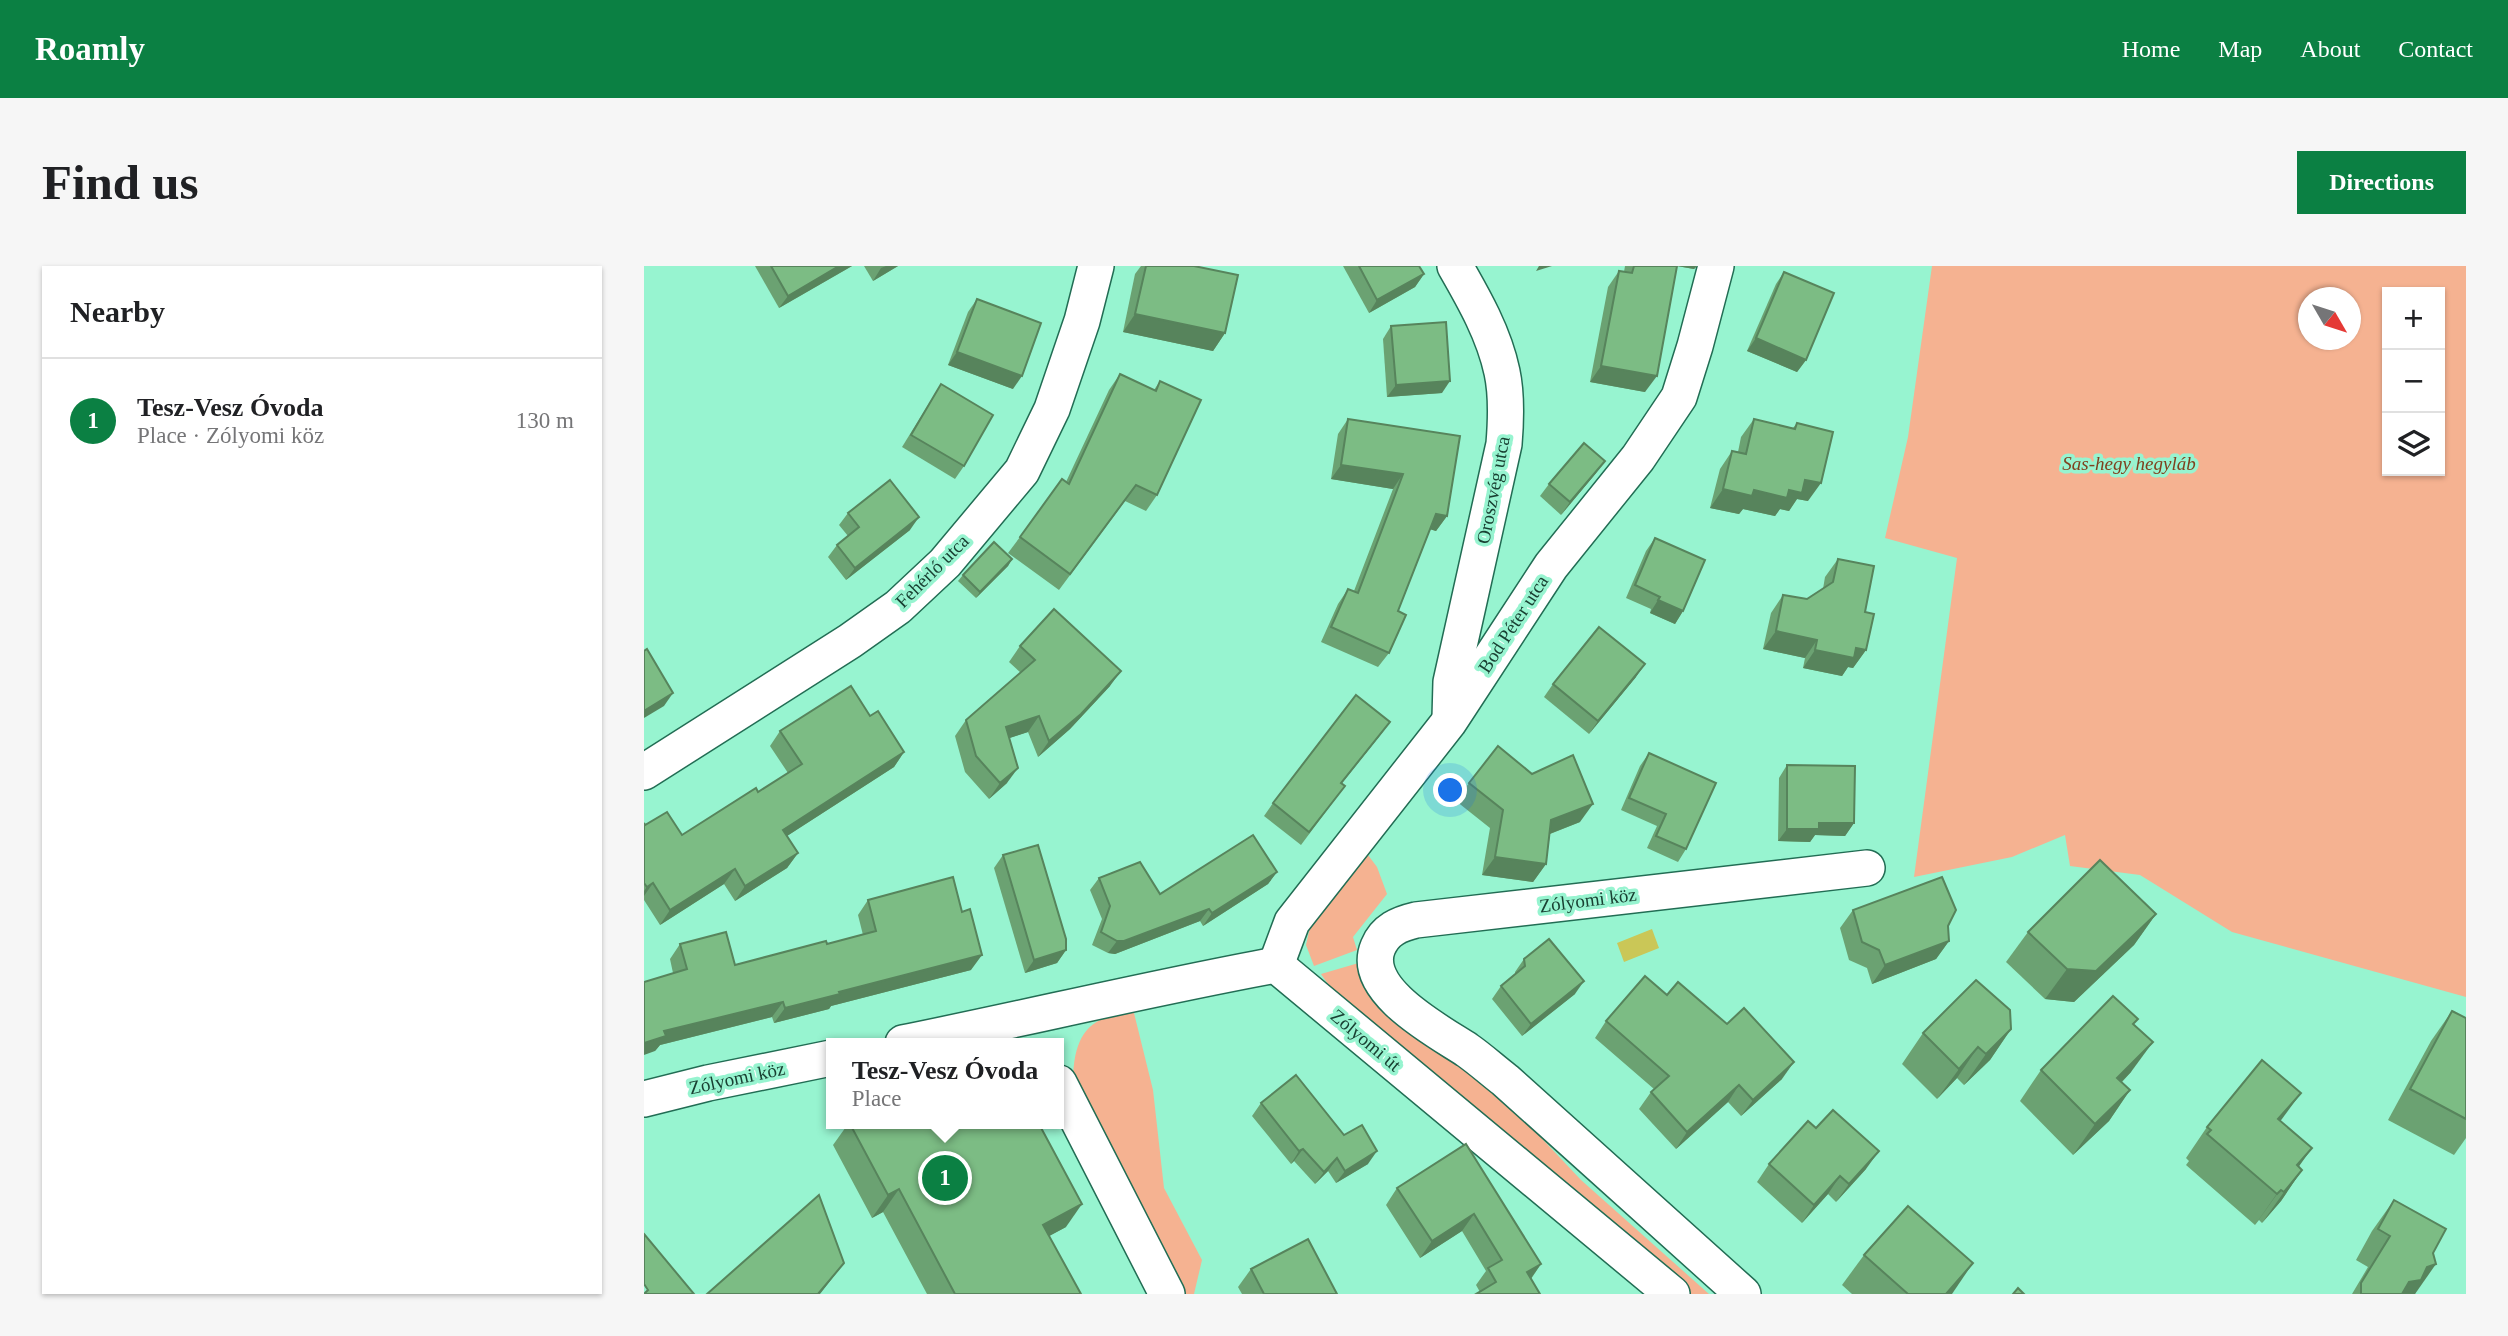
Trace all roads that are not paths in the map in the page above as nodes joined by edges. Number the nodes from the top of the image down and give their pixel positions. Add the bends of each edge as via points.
1 (1096, 266) edge
2 (1455, 266) edge
3 (1716, 266) edge
4 (1450, 722) junction
5 (644, 772) edge
6 (1867, 868) dead end
7 (1276, 965) junction
8 (1035, 1030) edge
9 (954, 1038) edge
10 (826, 1059) edge
11 (1064, 1093) edge
12 (644, 1099) edge
13 (1167, 1294) edge
14 (1672, 1294) edge
15 (1743, 1294) edge

1 - 5 street, Fehérló utca via 1052,409 1022,471 945,563 898,607 850,641
2 - 4 street, Oroszvég utca via 1488,327 1502,372 1506,411 1504,444 1451,682
3 - 4 street, Bod Péter utca via 1679,397 1638,458 1551,566
4 - 7 street, Bod Péter utca via 1292,922
6 - 15 street, Zólyomi köz via 1416,920 1400,924 1382,938 1377,950 1377,973 1413,1014 1505,1080
7 - 8 street via 1156,987
7 - 14 street, Zólyomi út
8 - 9 street
10 - 12 street, Zólyomi köz
11 - 13 street

